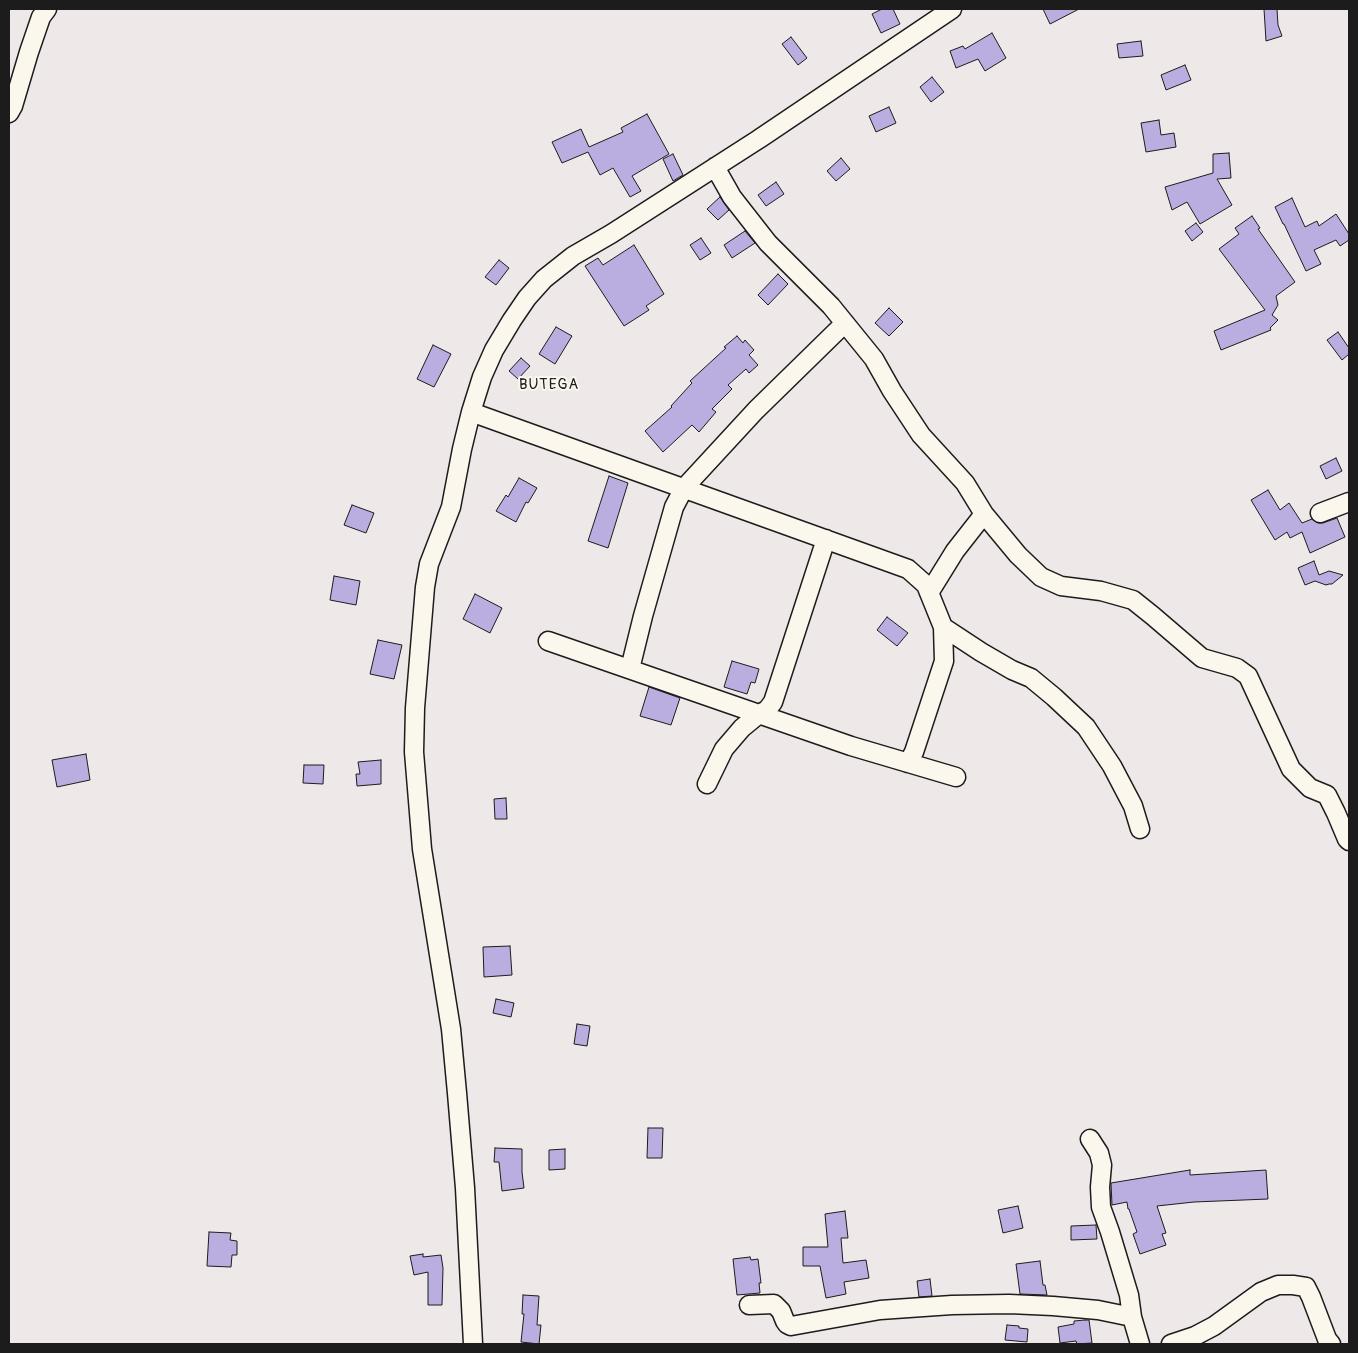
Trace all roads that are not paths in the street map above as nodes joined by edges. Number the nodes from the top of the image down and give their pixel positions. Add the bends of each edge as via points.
1 (47, 9) edge
2 (952, 9) edge
3 (9, 113) edge
4 (715, 168) junction
5 (846, 323) junction
6 (471, 412) junction
7 (684, 488) junction
8 (1349, 502) edge
9 (1320, 513) dead end
10 (984, 514) junction
11 (826, 539) junction
12 (929, 593) junction
13 (944, 627) junction
14 (548, 641) dead end
15 (630, 669) junction
16 (759, 714) junction
17 (908, 763) junction
18 (956, 777) dead end
19 (707, 784) dead end
20 (1140, 829) dead end
21 (1349, 841) edge
22 (1090, 1139) dead end
23 (749, 1305) dead end
24 (1132, 1316) junction
25 (473, 1344) edge
26 (1140, 1344) edge
27 (1171, 1344) edge
28 (1331, 1344) edge

1 - 3 street via 41,17
2 - 4 street
4 - 5 street via 732,197 768,243
4 - 6 street via 573,256 544,280 522,306 494,350
5 - 7 street via 756,410
5 - 10 street via 874,359 921,435 965,483
6 - 7 street
6 - 25 street via 451,507 429,564 415,708 414,752 422,849 458,1093
7 - 11 street
7 - 15 street via 674,507
8 - 9 street
10 - 12 street via 955,551
10 - 21 street via 1042,577 1061,586 1101,591 1133,600 1202,658 1237,668 1248,676 1290,769 1310,788 1327,795
11 - 12 street via 908,569 926,585
11 - 16 street via 772,702
12 - 13 street
13 - 17 street via 944,661
13 - 20 street via 981,652 1031,678 1086,727 1112,766 1133,806
14 - 15 street
15 - 16 street
16 - 17 street
16 - 19 street via 724,749
17 - 18 street
22 - 24 street via 1099,1153 1102,1166 1101,1207 1129,1295
23 - 24 street via 774,1304 791,1326 880,1310 952,1305 1053,1306
24 - 26 street
27 - 28 street via 1214,1326 1261,1292 1278,1285 1306,1287

